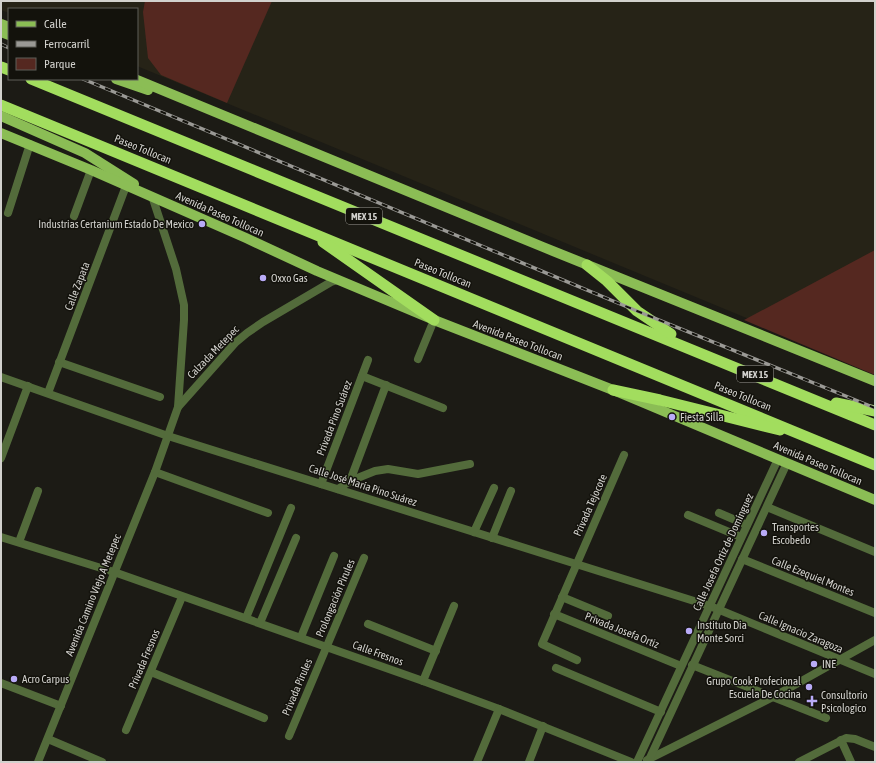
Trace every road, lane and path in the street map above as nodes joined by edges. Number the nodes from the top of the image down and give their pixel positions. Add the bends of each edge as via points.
1 (33, 80) edge
2 (119, 80) edge
3 (137, 80) edge
4 (171, 94) junction
5 (1, 105) edge
6 (1, 116) edge
7 (1, 133) edge
8 (30, 144) junction
9 (91, 170) junction
10 (126, 186) junction
11 (153, 198) junction
12 (8, 213) dead end
13 (74, 216) dead end
14 (308, 231) junction
15 (587, 265) junction
16 (338, 280) junction
17 (434, 320) junction
18 (697, 350) junction
19 (418, 359) dead end
20 (368, 360) dead end
21 (59, 362) junction
22 (362, 376) junction
23 (1, 377) edge
24 (875, 381) edge
25 (386, 385) junction
26 (28, 386) junction
27 (613, 390) junction
28 (48, 394) junction
29 (160, 397) dead end
30 (812, 398) junction
31 (178, 407) junction
32 (443, 408) dead end
33 (875, 411) edge
34 (875, 425) edge
35 (800, 434) junction
36 (168, 436) junction
37 (624, 455) dead end
38 (1, 458) edge
39 (783, 461) junction
40 (470, 464) dead end
41 (875, 465) edge
42 (155, 472) junction
43 (350, 481) junction
44 (321, 484) junction
45 (494, 488) dead end
46 (338, 489) junction
47 (38, 491) dead end
48 (511, 492) dead end
49 (875, 500) edge
50 (767, 507) junction
51 (291, 508) dead end
52 (268, 513) dead end
53 (719, 513) dead end
54 (688, 515) dead end
55 (748, 525) junction
56 (474, 532) junction
57 (1, 537) edge
58 (741, 537) junction
59 (296, 538) dead end
60 (492, 538) junction
61 (19, 542) junction
62 (875, 552) edge
63 (334, 556) dead end
64 (364, 558) dead end
65 (742, 559) junction
66 (576, 565) junction
67 (114, 572) junction
68 (182, 597) junction
69 (562, 597) junction
70 (454, 606) dead end
71 (710, 606) junction
72 (719, 609) junction
73 (875, 613) edge
74 (554, 614) junction
75 (608, 616) dead end
76 (246, 618) junction
77 (260, 623) junction
78 (368, 624) dead end
79 (301, 637) junction
80 (875, 640) edge
81 (326, 646) junction
82 (436, 651) junction
83 (578, 660) dead end
84 (840, 660) junction
85 (692, 665) junction
86 (681, 666) junction
87 (556, 668) dead end
88 (151, 672) junction
89 (875, 674) edge
90 (423, 681) junction
91 (1, 684) edge
92 (773, 697) junction
93 (60, 706) junction
94 (499, 709) junction
95 (660, 712) junction
96 (264, 718) dead end
97 (826, 718) dead end
98 (544, 726) junction
99 (126, 730) dead end
100 (289, 736) dead end
101 (48, 739) junction
102 (841, 740) junction
103 (875, 747) edge
104 (796, 760) edge
105 (646, 761) edge
106 (38, 762) edge
107 (102, 762) edge
108 (477, 762) edge
109 (529, 762) edge
110 (631, 762) edge
111 (637, 762) edge
112 (852, 762) edge

1 - 18 highway, Paseo Tollocan / MEX 15
2 - 4 main road via 144,89
3 - 4 main road
4 - 15 main road
5 - 14 highway, Paseo Tollocan
6 - 11 main road, Avenida Paseo Tollocan via 85,153
7 - 8 main road, Avenida Paseo Tollocan
8 - 9 main road, Avenida Paseo Tollocan
8 - 12 street
9 - 10 main road, Avenida Paseo Tollocan
9 - 13 street
10 - 11 main road, Avenida Paseo Tollocan
10 - 21 street, Calle Zapata
11 - 16 main road, Avenida Paseo Tollocan
11 - 31 street via 176,269 184,305
14 - 17 highway
14 - 35 highway, Paseo Tollocan
15 - 18 highway via 637,311
15 - 24 main road
16 - 17 main road, Avenida Paseo Tollocan
16 - 31 street, Calzada Metepec via 247,333
17 - 19 street
17 - 27 main road, Avenida Paseo Tollocan
18 - 30 highway, Paseo Tollocan / MEX 15
20 - 22 street, Privada Pino Suárez
21 - 28 street, Calle Zapata
21 - 29 street
22 - 25 street
22 - 44 street, Privada Pino Suárez
23 - 26 street, Calle José María Pino Suárez
25 - 32 street
25 - 43 street
26 - 28 street, Calle José María Pino Suárez
26 - 38 street
27 - 35 highway via 769,429
27 - 39 main road, Avenida Paseo Tollocan
28 - 36 street, Calle José María Pino Suárez
30 - 33 highway
30 - 34 highway, Paseo Tollocan / MEX 15
31 - 36 street, Calzada Metepec
35 - 41 highway, Paseo Tollocan
36 - 42 street, Avenida Camino Viejo A Metepec
36 - 44 street, Calle José María Pino Suárez
37 - 66 street, Privada Tejocote
39 - 49 main road, Avenida Paseo Tollocan
39 - 50 street, Calle Josefa Ortiz de Domínguez
39 - 55 street, Calle Josefa Ortiz de Domínguez
40 - 43 street via 418,474 388,469 375,471
42 - 52 street
42 - 67 street, Avenida Camino Viejo A Metepec
43 - 46 street
44 - 46 street, Calle José María Pino Suárez
45 - 56 street
46 - 56 street, Calle José María Pino Suárez
47 - 61 street
48 - 60 street
50 - 62 street
50 - 65 street, Calle Josefa Ortiz de Domínguez
51 - 76 street
53 - 55 street
54 - 58 street
55 - 58 street, Calle Josefa Ortiz de Domínguez
56 - 60 street, Calle José María Pino Suárez
57 - 61 street, Calle Fresnos
58 - 71 street, Calle Josefa Ortiz de Domínguez
59 - 77 street
60 - 66 street, Calle José María Pino Suárez
61 - 67 street, Calle Fresnos
63 - 79 street
64 - 81 street, Prolongación Pirules
65 - 72 street, Calle Josefa Ortiz de Domínguez
65 - 73 street, Calle Ezequiel Montes
66 - 69 street, Privada Tejocote
66 - 71 street, Calle José María Pino Suárez
67 - 68 street, Calle Fresnos
67 - 93 street, Avenida Camino Viejo A Metepec
68 - 76 street, Calle Fresnos
68 - 88 street, Privada Fresnos
69 - 74 street, Privada Tejocote
69 - 75 street
70 - 82 street
71 - 72 street, Calle José María Pino Suárez
71 - 86 street, Calle Josefa Ortiz de Domínguez
72 - 84 street, Calle Ignacio Zaragoza
72 - 85 street, Calle Josefa Ortiz de Domínguez
74 - 83 street, Privada Tejocote via 542,644
74 - 86 street, Privada Josefa Ortiz
76 - 77 street, Calle Fresnos
77 - 79 street, Calle Fresnos
78 - 82 street
79 - 81 street, Calle Fresnos
80 - 84 street
81 - 90 street, Calle Fresnos
81 - 100 street, Privada Pirules
82 - 90 street
84 - 89 street, Calle Ignacio Zaragoza
84 - 92 street
85 - 92 street
85 - 105 street, Calle Josefa Ortiz de Domínguez
86 - 95 street, Calle Josefa Ortiz de Domínguez
87 - 95 street
88 - 96 street
88 - 99 street, Privada Fresnos
90 - 94 street, Calle Fresnos
91 - 93 street
92 - 97 street
92 - 105 street
93 - 101 street, Avenida Camino Viejo A Metepec
94 - 98 street, Calle Fresnos
94 - 108 street
95 - 111 street, Calle Josefa Ortiz de Domínguez
98 - 109 street
98 - 110 street, Calle Fresnos
101 - 106 street, Avenida Camino Viejo A Metepec
101 - 107 street
102 - 103 street via 851,738
102 - 104 street
102 - 112 street

